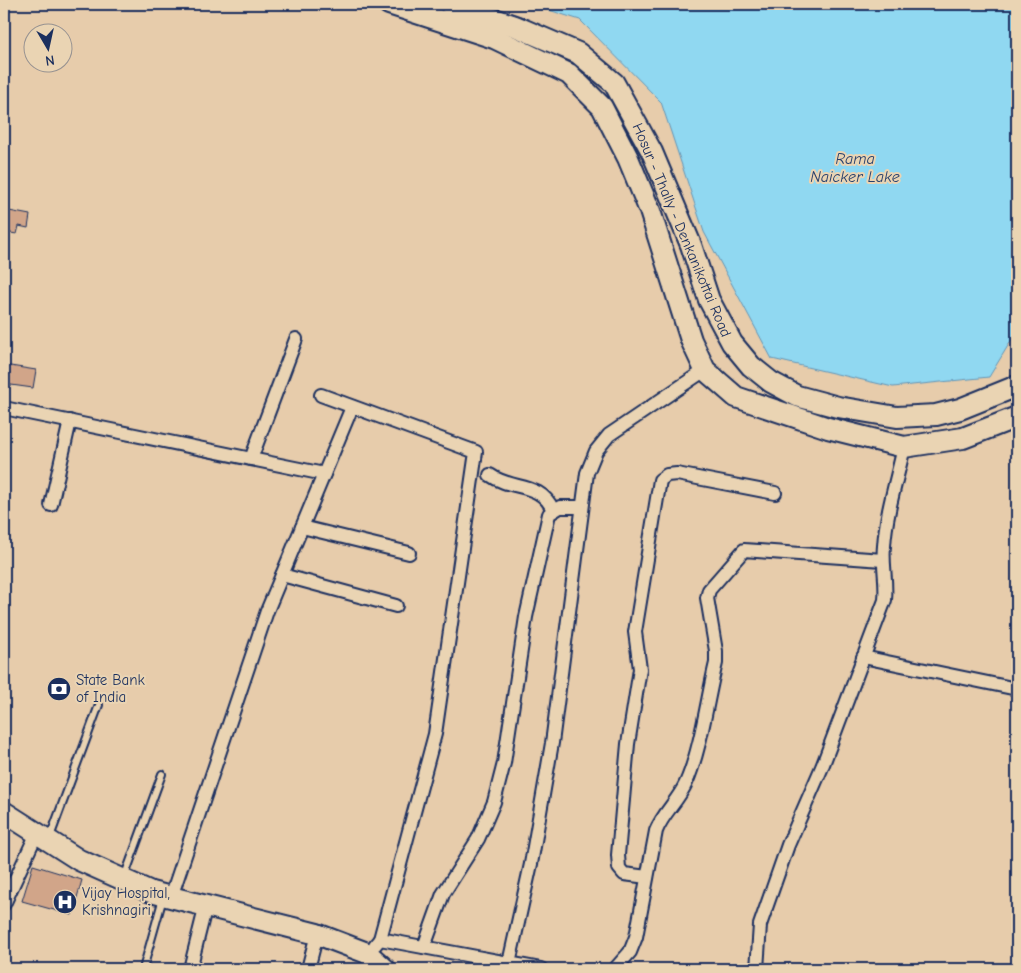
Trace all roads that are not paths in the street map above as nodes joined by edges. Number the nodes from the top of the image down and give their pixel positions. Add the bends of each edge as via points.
1 (389, 4) edge
2 (450, 4) edge
3 (296, 339) dead end
4 (704, 370) junction
5 (1017, 386) edge
6 (321, 395) dead end
7 (352, 406) junction
8 (4, 408) edge
9 (1017, 417) edge
10 (70, 421) junction
11 (904, 447) junction
12 (251, 460) junction
13 (324, 474) junction
14 (490, 475) dead end
15 (775, 492) dead end
16 (51, 505) dead end
17 (581, 507) junction
18 (553, 510) junction
19 (302, 527) junction
20 (410, 553) dead end
21 (883, 560) junction
22 (282, 575) junction
23 (396, 606) dead end
24 (863, 657) junction
25 (1017, 689) edge
26 (99, 705) dead end
27 (162, 774) dead end
28 (4, 812) edge
29 (43, 837) junction
30 (647, 877) junction
31 (124, 880) junction
32 (168, 896) junction
33 (4, 904) edge
34 (206, 906) junction
35 (317, 934) junction
36 (373, 946) junction
37 (424, 947) junction
38 (509, 963) junction
39 (143, 969) edge
40 (190, 969) edge
41 (308, 969) edge
42 (385, 969) edge
43 (541, 969) edge
44 (615, 969) edge
45 (757, 969) edge

1 - 4 main road, Hosur - Thally - Denkanikottai Road via 494,38 569,74 602,107 650,211 691,340
2 - 5 main road, Hosur - Thally - Denkanikottai Road via 515,26 578,54 614,83 652,152 691,245 709,300 732,344 771,382 797,396 829,405 897,417 936,415 960,409
3 - 12 street
4 - 11 main road, Hosur - Thally - Denkanikottai Road via 736,397 828,428
4 - 17 street via 609,435 596,451 587,473
6 - 7 street
7 - 13 street
7 - 36 street via 476,452 435,734
8 - 10 street
9 - 11 main road, Hosur - Thally - Denkanikottai Road via 963,438
10 - 12 street
10 - 16 street
11 - 21 street
12 - 13 street
13 - 19 street
14 - 18 street via 537,491 549,500
15 - 30 street via 677,474 660,480 635,632 640,669 628,744 618,855 619,868 624,874
17 - 18 street
17 - 38 street via 552,743 531,864
18 - 37 street via 549,514 526,617 504,763 494,802 478,839 443,894
19 - 20 street
19 - 22 street
21 - 24 street via 887,584 885,600
21 - 30 street via 744,550 709,590 707,608 716,664 692,767 679,797 658,825
22 - 23 street
22 - 32 street
24 - 25 street
24 - 45 street via 763,916
26 - 29 lane
27 - 31 lane
28 - 29 main road
29 - 31 main road via 79,860
29 - 33 street
30 - 44 street via 636,937 630,952
31 - 32 main road
32 - 34 main road
32 - 39 lane
34 - 35 main road
34 - 40 street
35 - 36 main road
35 - 41 street
36 - 37 street
36 - 42 main road
37 - 38 street
38 - 43 street

